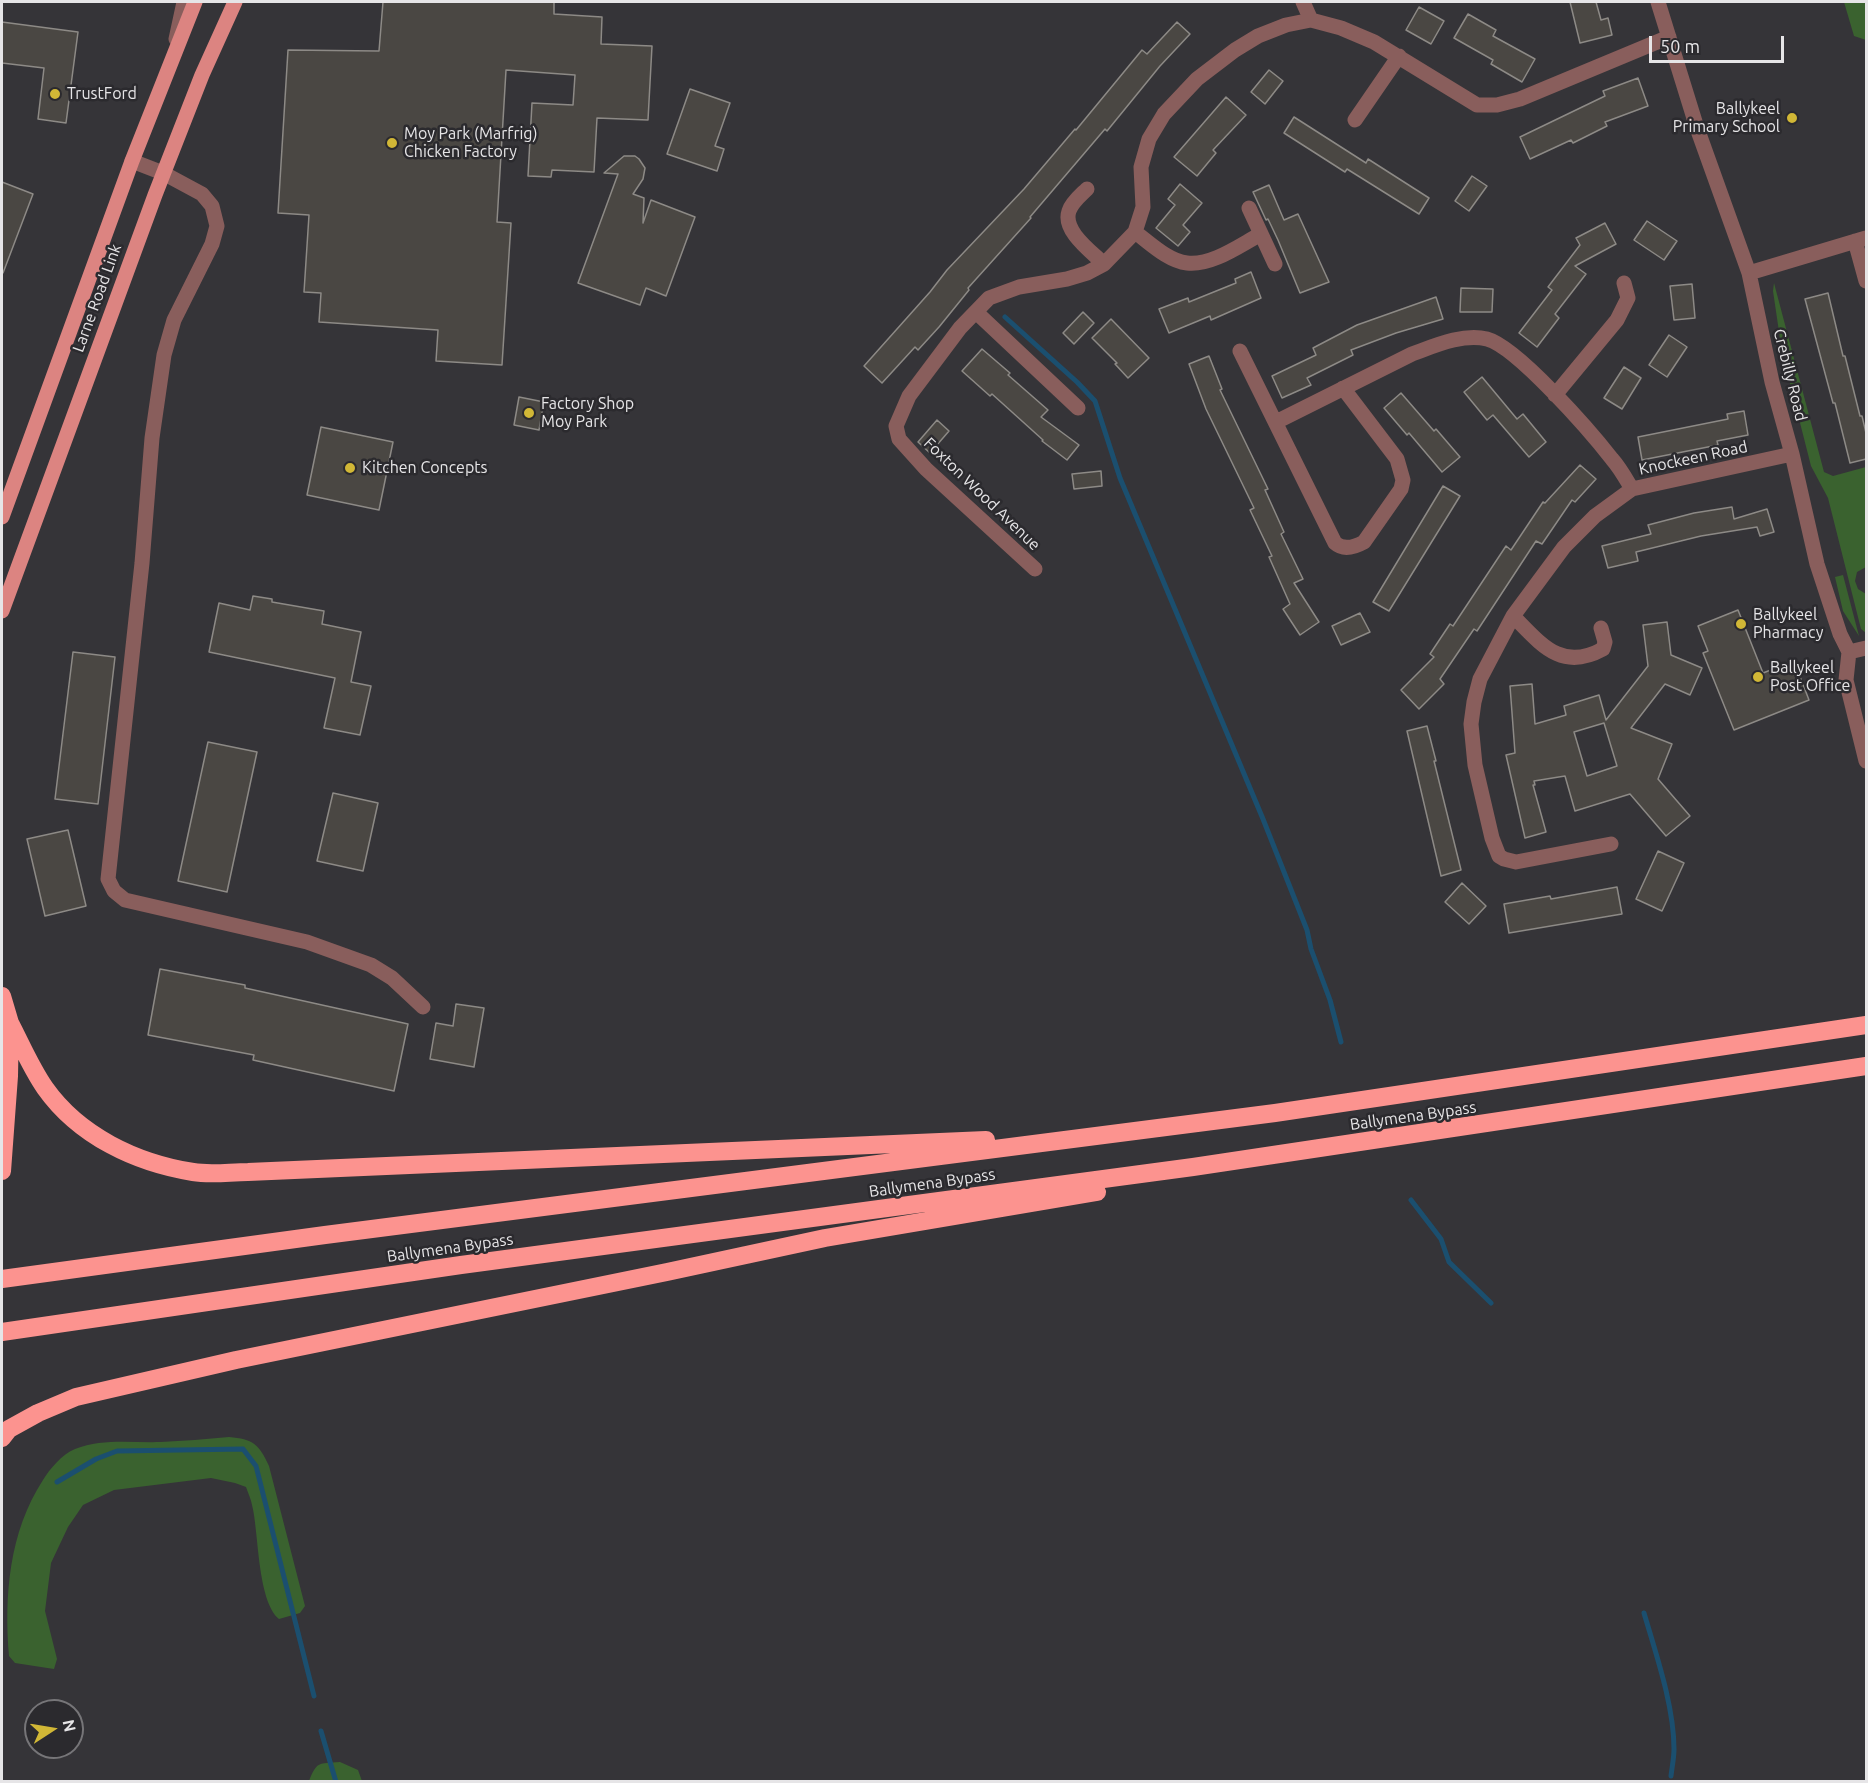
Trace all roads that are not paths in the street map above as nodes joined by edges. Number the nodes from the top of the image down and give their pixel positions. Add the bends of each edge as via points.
1 (184, 2) edge
2 (195, 2) edge
3 (235, 2) edge
4 (1303, 2) edge
5 (1658, 2) edge
6 (1311, 20) junction
7 (1669, 37) junction
8 (1399, 56) junction
9 (170, 65) junction
10 (1354, 120) dead end
11 (132, 161) junction
12 (163, 173) junction
13 (1087, 189) dead end
14 (1249, 208) dead end
15 (1135, 232) junction
16 (1261, 234) junction
17 (1861, 240) edge
18 (1104, 264) junction
19 (1275, 264) dead end
20 (1749, 273) junction
21 (1866, 281) edge
22 (1624, 283) dead end
23 (976, 312) junction
24 (1240, 351) dead end
25 (1343, 388) junction
26 (1555, 395) junction
27 (1078, 408) dead end
28 (1276, 422) junction
29 (1792, 454) junction
30 (1632, 489) junction
31 (2, 517) edge
32 (1035, 569) dead end
33 (2, 611) edge
34 (1513, 616) junction
35 (1600, 628) dead end
36 (1866, 648) edge
37 (1849, 652) junction
38 (1866, 761) edge
39 (1611, 844) dead end
40 (2, 996) edge
41 (423, 1007) dead end
42 (10, 1023) junction
43 (1866, 1025) edge
44 (1866, 1066) edge
45 (1275, 1113) junction
46 (1462, 1128) junction
47 (2, 1170) edge
48 (2, 1279) edge
49 (2, 1332) edge
50 (2, 1438) edge

1 - 9 street
2 - 9 main road, Larne Road Link
3 - 12 main road, Larne Road Link
4 - 6 street
5 - 7 street, Crebilly Road
6 - 8 street, Foxton Wood Avenue via 1341,28
6 - 15 street, Foxton Wood Avenue via 1258,36 1235,50 1197,79 1164,114 1149,139 1141,167 1143,207
7 - 8 street, Foxton Wood Avenue via 1497,105 1477,105
7 - 20 street, Crebilly Road
8 - 10 street
9 - 11 main road, Larne Road Link
11 - 12 street
11 - 31 main road, Larne Road Link
12 - 33 main road, Larne Road Link
12 - 41 street via 202,194 212,206 217,226 174,320 164,355 152,438 108,879 125,900 308,942 371,965 392,978
13 - 18 street via 1072,204 1068,219 1076,235
14 - 16 street
15 - 16 street via 1163,253 1186,263 1212,259
15 - 18 street, Foxton Wood Avenue
16 - 19 street
17 - 20 street
17 - 21 street
18 - 23 street, Foxton Wood Avenue via 1067,279 1019,287 989,298
20 - 29 street, Crebilly Road
22 - 26 street via 1628,298 1617,320
23 - 27 street
23 - 32 street, Foxton Wood Avenue via 909,396 896,426 899,439 926,469
24 - 28 street
25 - 26 street via 1435,345 1480,338 1503,347
25 - 28 street
25 - 28 street via 1397,459 1403,480 1401,489 1364,542 1347,548 1335,543
26 - 30 street via 1614,460
29 - 30 street, Knockeen Road
29 - 37 street, Crebilly Road via 1817,564
30 - 34 street, Knockeen Road via 1595,516 1564,547
34 - 35 street via 1543,647 1559,656 1591,656 1603,649
34 - 39 street, Knockeen Road via 1480,679 1471,724 1483,808 1495,848 1499,856 1516,862
36 - 37 street
37 - 38 street, Crebilly Road via 1846,680
40 - 42 highway
42 - 45 highway via 44,1088 88,1131 150,1162 195,1172 1019,1139
42 - 47 highway
43 - 45 highway, Ballymena Bypass
44 - 46 highway, Ballymena Bypass
45 - 48 highway, Ballymena Bypass
46 - 49 highway, Ballymena Bypass
46 - 50 highway via 825,1238 236,1360 76,1397 9,1429

